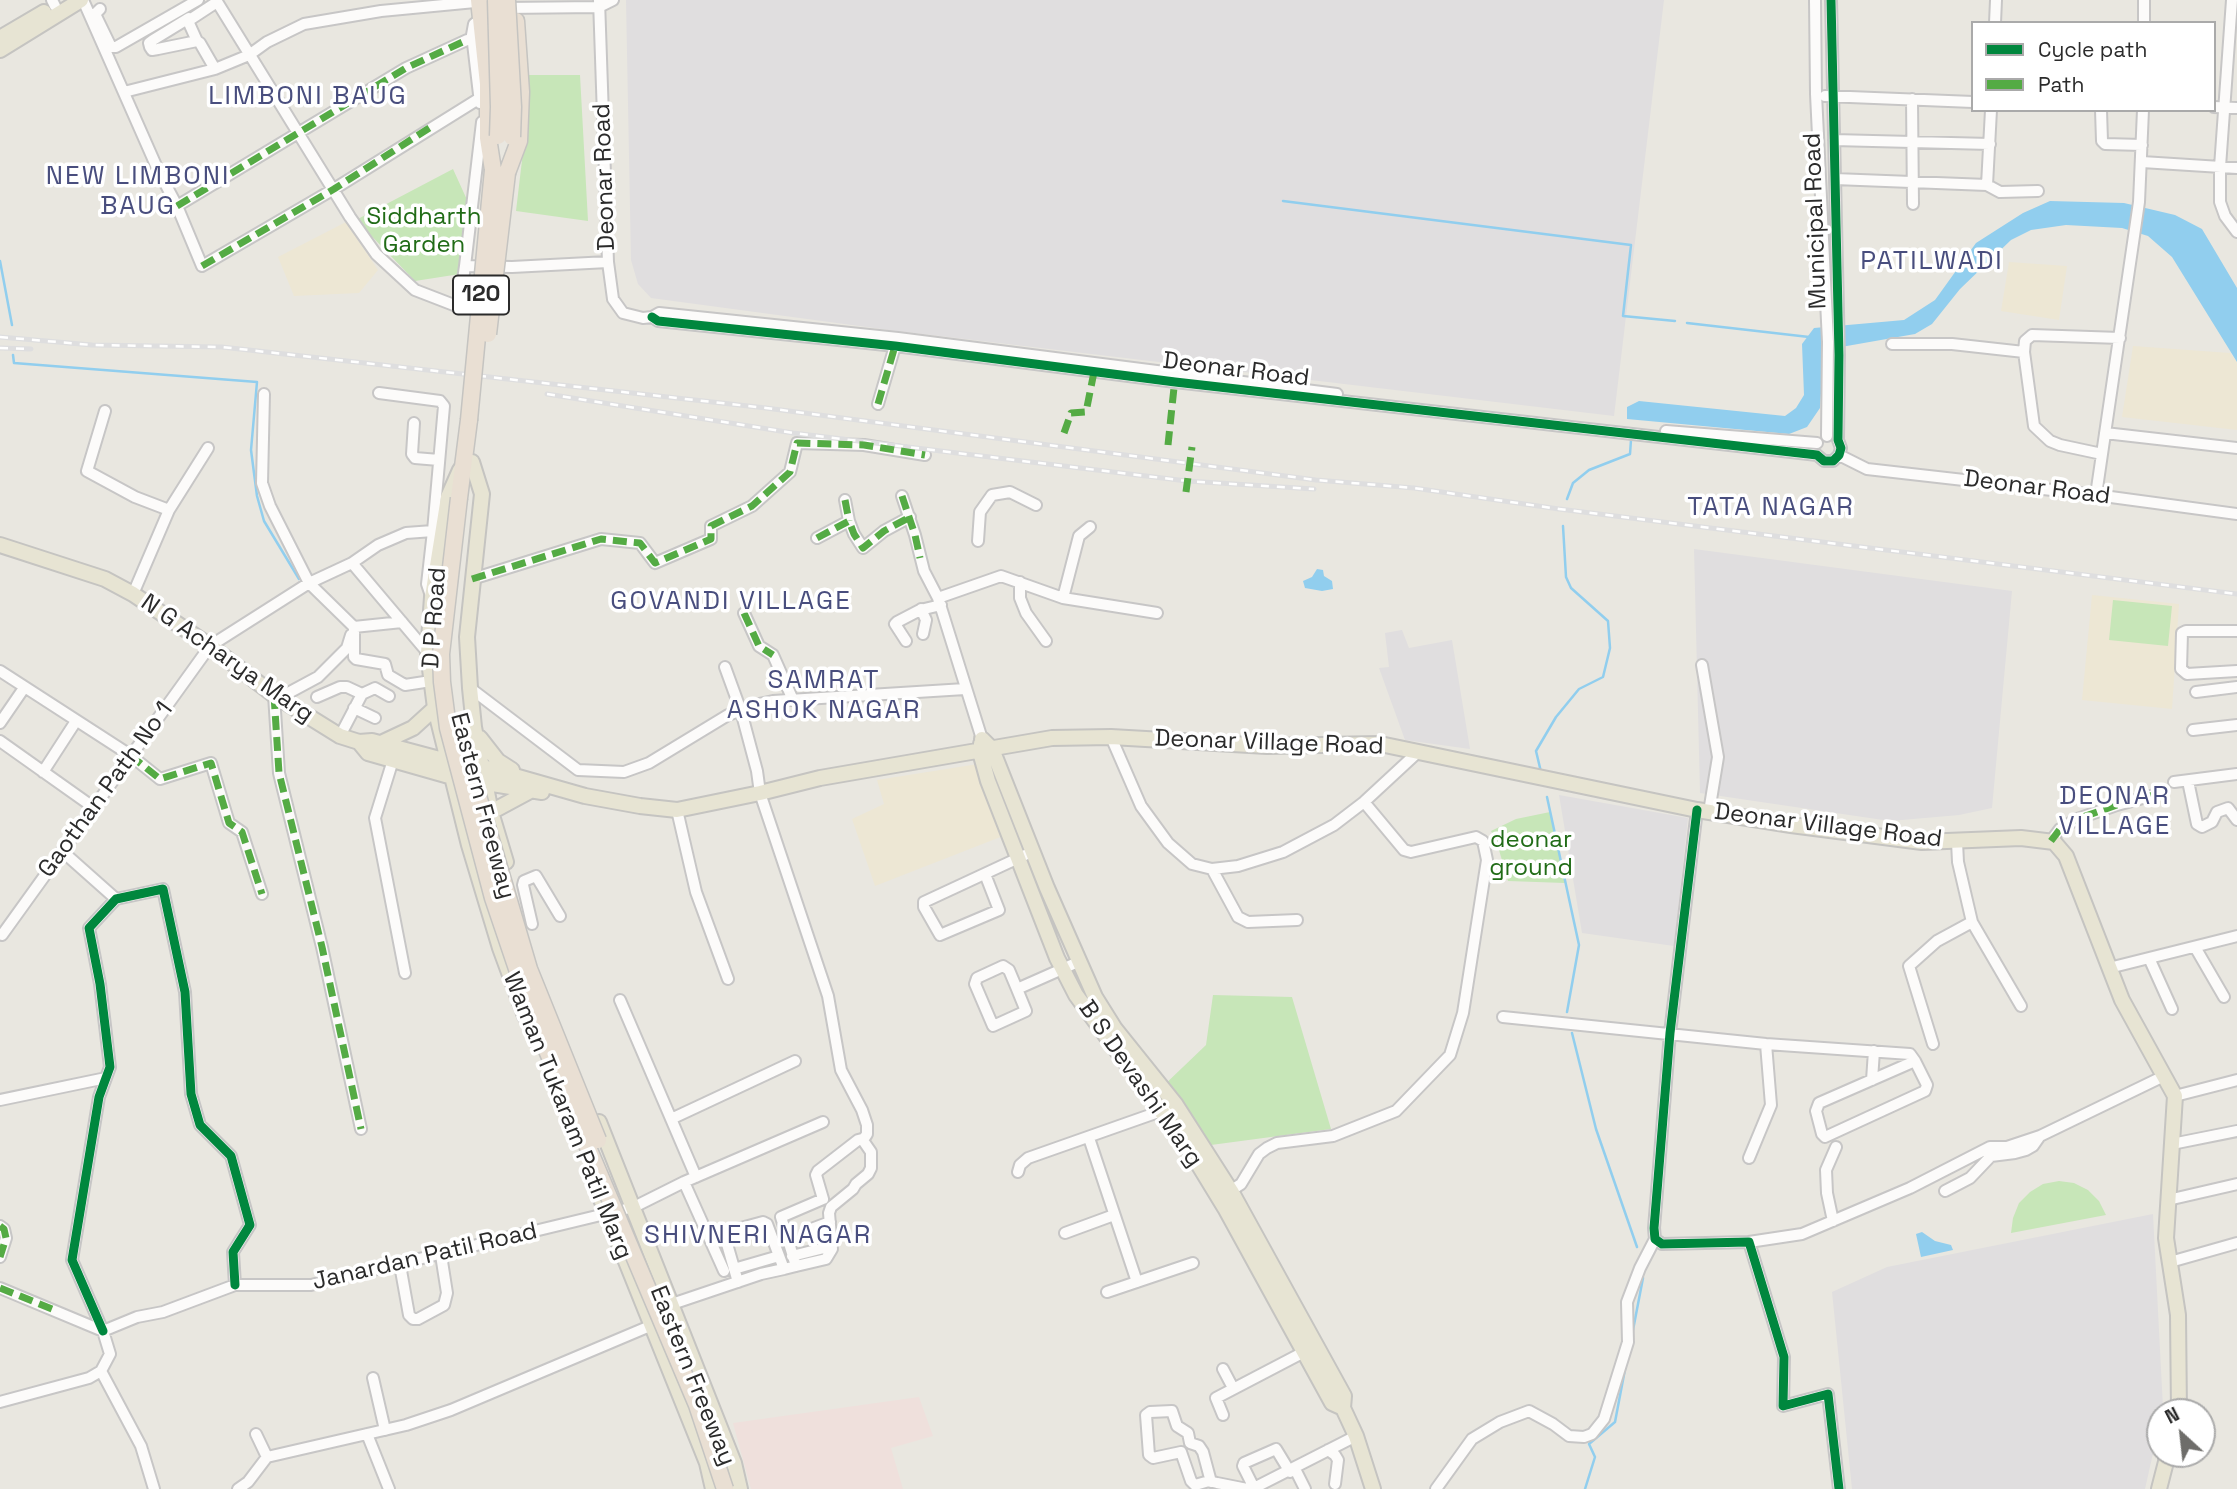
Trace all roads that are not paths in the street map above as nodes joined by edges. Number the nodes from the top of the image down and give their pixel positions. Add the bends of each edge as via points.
1 (82, 0) edge
2 (198, 0) edge
3 (434, 0) edge
4 (496, 0) edge
5 (613, 0) edge
6 (1815, 0) edge
7 (1830, 0) edge
8 (1996, 0) edge
9 (2144, 0) edge
10 (2232, 0) edge
11 (217, 1) edge
12 (57, 2) edge
13 (512, 3) edge
14 (599, 4) edge
15 (405, 5) edge
16 (477, 5) edge
17 (100, 9) edge
18 (189, 18) junction
19 (1994, 21) edge
20 (2144, 21) edge
21 (171, 29) junction
22 (0, 38) edge
23 (467, 40) dead end
24 (197, 41) junction
25 (178, 45) junction
26 (0, 50) edge
27 (249, 55) junction
28 (115, 63) junction
29 (215, 69) junction
30 (138, 83) dead end
31 (124, 92) junction
32 (1832, 96) junction
33 (1817, 97) junction
34 (480, 98) junction
35 (1912, 99) junction
36 (1971, 102) edge
37 (2219, 108) edge
38 (2237, 108) edge
39 (1991, 112) edge
40 (2101, 112) edge
41 (2143, 112) edge
42 (299, 134) junction
43 (505, 136) junction
44 (1834, 140) junction
45 (1912, 142) junction
46 (1990, 144) junction
47 (2142, 145) junction
48 (2142, 162) junction
49 (2220, 167) junction
50 (2237, 167) edge
51 (500, 172) junction
52 (1835, 179) junction
53 (1913, 184) junction
54 (1987, 186) junction
55 (334, 189) junction
56 (2038, 191) dead end
57 (1913, 204) dead end
58 (177, 206) junction
59 (2237, 232) edge
60 (608, 262) junction
61 (465, 266) junction
62 (1833, 321) junction
63 (827, 335) junction
64 (2120, 338) junction
65 (1892, 344) dead end
66 (895, 346) junction
67 (2024, 352) junction
68 (1834, 356) junction
69 (1052, 362) junction
70 (379, 393) dead end
71 (264, 394) dead end
72 (878, 404) dead end
73 (105, 411) dead end
74 (414, 424) dead end
75 (2105, 433) junction
76 (1827, 436) junction
77 (1838, 440) junction
78 (1817, 443) junction
79 (1785, 446) junction
80 (208, 448) dead end
81 (2237, 448) edge
82 (2102, 454) junction
83 (925, 455) dead end
84 (1817, 455) junction
85 (1839, 455) junction
86 (439, 460) junction
87 (468, 462) junction
88 (2096, 495) junction
89 (902, 496) dead end
90 (464, 499) junction
91 (845, 500) dead end
92 (1036, 505) dead end
93 (169, 510) junction
94 (2237, 514) edge
95 (910, 517) junction
96 (849, 521) junction
97 (1090, 527) dead end
98 (433, 531) junction
99 (817, 538) dead end
100 (978, 541) dead end
101 (0, 545) edge
102 (352, 563) junction
103 (472, 579) junction
104 (1020, 583) junction
105 (307, 584) junction
106 (133, 594) junction
107 (432, 597) junction
108 (1063, 598) junction
109 (939, 602) junction
110 (921, 610) junction
111 (744, 613) dead end
112 (1157, 613) dead end
113 (945, 619) junction
114 (402, 622) junction
115 (355, 627) junction
116 (2237, 631) edge
117 (906, 641) dead end
118 (1046, 641) dead end
119 (210, 646) junction
120 (428, 653) junction
121 (1702, 665) dead end
122 (725, 667) dead end
123 (0, 671) edge
124 (2237, 671) edge
125 (431, 681) junction
126 (2237, 687) edge
127 (24, 688) junction
128 (470, 688) junction
129 (965, 689) junction
130 (2196, 692) dead end
131 (362, 694) junction
132 (277, 696) junction
133 (389, 696) dead end
134 (317, 697) dead end
135 (793, 700) junction
136 (355, 708) junction
137 (435, 708) junction
138 (741, 711) junction
139 (375, 718) dead end
140 (76, 721) junction
141 (0, 723) edge
142 (2237, 725) edge
143 (474, 727) junction
144 (2193, 730) dead end
145 (340, 736) junction
146 (1111, 737) junction
147 (0, 741) edge
148 (359, 742) junction
149 (381, 743) junction
150 (985, 747) junction
151 (1418, 752) junction
152 (130, 755) junction
153 (393, 760) junction
154 (447, 761) junction
155 (483, 767) junction
156 (43, 772) junction
157 (2237, 774) edge
158 (451, 777) junction
159 (995, 778) junction
160 (2188, 781) junction
161 (2174, 782) dead end
162 (485, 783) junction
163 (531, 786) junction
164 (760, 793) junction
165 (2154, 796) dead end
166 (1364, 802) junction
167 (93, 807) junction
168 (677, 810) junction
169 (1703, 811) junction
170 (491, 813) junction
171 (2237, 820) edge
172 (2051, 841) junction
173 (1957, 842) junction
174 (62, 851) junction
175 (1033, 851) junction
176 (1018, 858) junction
177 (1212, 869) junction
178 (985, 874) junction
179 (262, 894) dead end
180 (116, 899) junction
181 (521, 900) junction
182 (560, 916) dead end
183 (1297, 920) dead end
184 (1972, 922) junction
185 (532, 924) dead end
186 (2, 935) dead end
187 (2237, 936) edge
188 (2194, 947) junction
189 (2148, 958) junction
190 (1078, 962) junction
191 (1062, 968) junction
192 (2109, 968) junction
193 (405, 973) dead end
194 (728, 979) dead end
195 (1017, 989) junction
196 (2224, 997) dead end
197 (620, 1000) dead end
198 (2021, 1006) dead end
199 (2172, 1009) dead end
200 (1503, 1017) dead end
201 (1670, 1034) junction
202 (1766, 1044) junction
203 (1934, 1044) dead end
204 (1874, 1051) junction
205 (795, 1061) dead end
206 (1915, 1061) junction
207 (2164, 1076) junction
208 (106, 1078) junction
209 (1872, 1080) junction
210 (2237, 1080) edge
211 (2175, 1096) junction
212 (0, 1100) edge
213 (1176, 1105) junction
214 (1160, 1111) junction
215 (671, 1119) junction
216 (823, 1122) dead end
217 (361, 1129) dead end
218 (2237, 1130) edge
219 (2040, 1136) junction
220 (1088, 1138) junction
221 (863, 1140) junction
222 (2172, 1144) junction
223 (1836, 1147) dead end
224 (1749, 1158) dead end
225 (1018, 1172) dead end
226 (696, 1177) junction
227 (684, 1182) junction
228 (2237, 1184) edge
229 (1945, 1191) dead end
230 (1225, 1195) junction
231 (2168, 1200) junction
232 (827, 1203) junction
233 (634, 1208) junction
234 (608, 1215) junction
235 (1114, 1215) junction
236 (1833, 1221) junction
237 (830, 1222) junction
238 (0, 1226) edge
239 (806, 1231) dead end
240 (1065, 1233) dead end
241 (1656, 1239) junction
242 (1749, 1242) junction
243 (2237, 1243) edge
244 (441, 1255) junction
245 (775, 1257) junction
246 (0, 1258) edge
247 (794, 1261) junction
248 (2170, 1262) junction
249 (1193, 1263) dead end
250 (400, 1265) junction
251 (729, 1270) junction
252 (780, 1270) junction
253 (738, 1282) junction
254 (1137, 1282) junction
255 (235, 1285) junction
256 (0, 1288) edge
257 (1107, 1292) dead end
258 (672, 1304) junction
259 (650, 1326) junction
260 (103, 1331) junction
261 (1304, 1352) junction
262 (1223, 1369) dead end
263 (101, 1371) junction
264 (373, 1378) dead end
265 (1233, 1388) junction
266 (2179, 1398) edge
267 (0, 1402) edge
268 (1343, 1408) junction
269 (1223, 1415) dead end
270 (385, 1430) junction
271 (256, 1434) dead end
272 (367, 1434) junction
273 (1356, 1436) junction
274 (1328, 1451) junction
275 (267, 1457) junction
276 (2164, 1468) edge
277 (1292, 1470) junction
278 (1211, 1482) junction
279 (1335, 1484) dead end
280 (155, 1489) edge
281 (238, 1489) edge
282 (389, 1489) edge
283 (712, 1489) edge
284 (725, 1489) edge
285 (737, 1489) edge
286 (1251, 1489) edge
287 (1305, 1489) edge
288 (1373, 1489) edge
289 (1436, 1489) edge
290 (1839, 1489) edge
291 (2159, 1489) edge

1 - 26 main road
1 - 28 street
2 - 17 street via 116,47 111,47 96,13
3 - 15 street
4 - 43 highway, Eastern Freeway, bridge via 499,107
5 - 14 street
6 - 33 street, Municipal Road
7 - 32 street, Municipal Road
8 - 19 street
9 - 20 street
10 - 37 street
11 - 18 street
11 - 27 street
12 - 22 main road
13 - 14 street
13 - 16 street
13 - 43 highway, Eastern Freeway, bridge via 513,107
13 - 51 highway via 521,92 519,141
14 - 60 street, Deonar Road
15 - 16 street
15 - 27 street via 304,24
16 - 34 street via 472,32
16 - 51 highway via 488,84 488,138
18 - 21 street
18 - 24 street
21 - 25 street
21 - 25 street via 149,43 150,47
23 - 42 street via 406,68
24 - 25 street
24 - 29 street
27 - 29 street
27 - 42 street
28 - 30 street via 125,85
28 - 31 street
29 - 31 street
31 - 58 street
32 - 33 street
32 - 35 street
32 - 44 street, Municipal Road
33 - 62 street, Municipal Road
34 - 55 street
34 - 61 street via 482,121
35 - 36 street
35 - 45 street
37 - 38 street
37 - 49 street
39 - 46 street
40 - 47 street via 2105,144
41 - 47 street
42 - 55 street
42 - 58 street
43 - 51 highway, Eastern Freeway
44 - 45 street
44 - 52 street, Municipal Road
45 - 46 street
45 - 53 street
46 - 54 street
47 - 48 street
48 - 49 street
48 - 64 street
49 - 50 street
49 - 59 street via 2220,202
51 - 87 highway, Eastern Freeway / 120, bridge
52 - 53 street
52 - 62 street, Municipal Road
53 - 54 street
53 - 57 street
54 - 56 street via 2000,192
55 - 58 street via 202,266
55 - 61 street via 376,254 415,290 459,307
60 - 61 street
60 - 63 street, Deonar Road via 613,299 623,313 657,321
62 - 68 street, Municipal Road
63 - 66 street, Deonar Road
63 - 69 street, Deonar Road
64 - 67 street via 2032,335 2025,341
64 - 75 street
65 - 67 street via 1952,344
66 - 69 street, Deonar Road
66 - 72 street
67 - 82 street via 2034,426 2050,441
68 - 76 street, Municipal Road
68 - 77 street, Municipal Road
69 - 79 street, Deonar Road
70 - 86 street via 440,401 444,406
71 - 105 street via 262,483
73 - 93 street via 87,471
74 - 86 street via 412,454
75 - 81 street
75 - 82 street
76 - 77 street
76 - 78 street
77 - 85 street
78 - 79 street, Deonar Road
78 - 84 street
79 - 84 street, Deonar Road
80 - 93 street
82 - 88 street
83 - 103 street via 864,445 797,443 790,472 752,506 711,526 711,539 655,562 640,543 601,539
84 - 85 street via 1828,461
85 - 88 street, Deonar Road via 1867,469
86 - 98 street
87 - 90 highway, Eastern Freeway
87 - 103 main road, Waman Tukaram Patil Marg via 482,494
87 - 107 main road, D P Road via 448,497
88 - 94 street, Deonar Road
89 - 95 street, B S Devashi Marg
90 - 284 highway, Eastern Freeway, bridge via 441,654 442,682 448,728 489,885 535,1022 697,1405
90 - 285 highway, Eastern Freeway, bridge via 451,654 456,722 528,969 712,1417
91 - 96 street
92 - 100 street via 1010,492 992,495 979,512
93 - 106 street
95 - 96 street via 863,548
95 - 109 street, B S Devashi Marg via 924,572
96 - 99 street
97 - 108 street via 1079,536
98 - 102 street via 406,533
98 - 107 street via 427,584
101 - 106 main road, N G Acharya Marg via 105,579
102 - 105 street
102 - 114 street
103 - 128 main road, Waman Tukaram Patil Marg via 467,637
104 - 108 street
104 - 109 street via 1001,576
104 - 118 street via 1026,613
105 - 115 street
105 - 119 street
105 - 132 street via 349,629 351,638 318,677
106 - 119 main road, N G Acharya Marg
107 - 120 main road, D P Road
108 - 112 street
109 - 110 street
109 - 113 street, B S Devashi Marg
110 - 113 street via 924,630
110 - 117 street via 895,624
111 - 135 street via 760,646 773,655
113 - 129 street, B S Devashi Marg
114 - 115 street
114 - 120 street
115 - 125 street via 356,659 385,664 388,676 405,685
116 - 124 street via 2182,633 2181,668 2187,674
119 - 132 main road, N G Acharya Marg
119 - 152 street, Gaothan Path No 1
120 - 125 main road, D P Road
121 - 169 street via 1718,757
122 - 138 street
123 - 127 street
125 - 137 main road, D P Road
126 - 130 street
127 - 140 street
127 - 141 street
128 - 138 street via 578,770 624,772 649,763
128 - 143 main road, Waman Tukaram Patil Marg
129 - 135 street
129 - 150 street, B S Devashi Marg
131 - 133 street via 375,688
131 - 134 street via 340,687
131 - 136 street
132 - 145 main road, N G Acharya Marg
132 - 217 street via 279,773
135 - 138 street
136 - 139 street
136 - 145 street
137 - 149 main road via 413,728
137 - 154 main road, D P Road
138 - 164 street
140 - 152 street
140 - 156 street
142 - 144 street
143 - 155 main road, Waman Tukaram Patil Marg
143 - 163 main road via 498,761
145 - 148 main road, N G Acharya Marg
146 - 150 main road, Deonar Village Road via 1052,738
146 - 151 main road, Deonar Village Road via 1267,746 1380,744
146 - 177 street via 1141,806 1168,843 1192,864
147 - 156 street
148 - 149 main road
148 - 153 main road, N G Acharya Marg via 368,753
149 - 154 main road
150 - 159 main road, B S Devashi Marg
150 - 164 main road, Deonar Village Road
151 - 166 street
151 - 169 main road, Deonar Village Road
152 - 167 street, Gaothan Path No 1
152 - 179 street via 160,779 211,763 229,823 242,832
153 - 158 main road, N G Acharya Marg
153 - 193 street via 375,818
154 - 155 main road
154 - 158 main road, D P Road
155 - 162 main road, Waman Tukaram Patil Marg
155 - 163 main road
156 - 167 street
157 - 160 street
158 - 162 main road, N G Acharya Marg
158 - 234 main road, Waman Tukaram Patil Marg via 500,948
159 - 175 main road, B S Devashi Marg
159 - 176 main road, B S Devashi Marg
160 - 161 street
160 - 171 street via 2197,824 2202,827 2212,822 2217,811 2228,808
162 - 163 main road, N G Acharya Marg
162 - 170 main road, Waman Tukaram Patil Marg
163 - 168 main road, Deonar Village Road
163 - 170 main road
164 - 168 main road, Deonar Village Road
164 - 221 street via 828,996 841,1070 862,1110 867,1135
165 - 172 street via 2077,819
166 - 177 street via 1334,825 1283,852
166 - 230 street via 1404,850 1476,837 1483,841 1487,860 1463,1013 1450,1055 1396,1111 1333,1136 1267,1147 1241,1184
167 - 174 street, Gaothan Path No 1
168 - 194 street via 696,892
169 - 173 main road, Deonar Village Road via 1922,842
169 - 201 street
170 - 181 main road, Waman Tukaram Patil Marg
172 - 173 main road, Deonar Village Road
172 - 192 main road via 2066,856
173 - 184 street
174 - 180 street
174 - 186 street, Gaothan Path No 1
175 - 176 street
175 - 190 main road, B S Devashi Marg
176 - 178 street
176 - 191 main road, B S Devashi Marg
177 - 183 street via 1238,917 1248,922
178 - 178 street via 924,901 940,935 999,910
180 - 208 street via 89,928 110,1067
180 - 255 street via 163,889 185,992 191,1094 200,1125 231,1156 250,1225 233,1252
181 - 182 street via 524,881 536,876
181 - 185 street
181 - 233 main road, Waman Tukaram Patil Marg via 535,964
184 - 198 street
184 - 203 street via 1937,941 1909,966
187 - 188 street
188 - 189 street
188 - 196 street
189 - 192 street
189 - 199 street
190 - 191 street
190 - 213 main road, B S Devashi Marg via 1115,1029
191 - 195 street
191 - 214 main road, B S Devashi Marg via 1100,1031
192 - 207 main road
195 - 195 street via 1003,966 975,981 993,1026 1026,1011
197 - 215 street
200 - 201 street
201 - 202 street
201 - 241 street
202 - 204 street
202 - 224 street via 1771,1105
204 - 206 street via 1910,1054
204 - 209 street
205 - 215 street
206 - 209 street
206 - 209 street via 1927,1085 1925,1091 1825,1137 1816,1111 1819,1103
207 - 211 main road
207 - 219 street
208 - 212 street
208 - 260 street via 72,1260
210 - 211 street
211 - 222 main road
213 - 214 street
213 - 230 main road, B S Devashi Marg
214 - 220 street
214 - 230 main road, B S Devashi Marg
215 - 226 street
216 - 226 street, Janardan Patil Road
218 - 222 street
219 - 229 street via 2026,1150 1991,1156 1970,1178
219 - 236 street via 2007,1147 1990,1147
220 - 225 street via 1028,1158
220 - 235 street
221 - 232 street via 871,1152 869,1174 848,1195
221 - 232 street via 818,1171
222 - 231 main road
223 - 236 street via 1826,1170
226 - 227 street, Janardan Patil Road
227 - 233 street, Janardan Patil Road
227 - 251 street
228 - 231 street
230 - 261 main road, B S Devashi Marg
230 - 268 main road, B S Devashi Marg via 1344,1396
231 - 248 main road
232 - 237 street
232 - 247 street via 780,1217
233 - 234 street, Janardan Patil Road
233 - 258 main road, Waman Tukaram Patil Marg
234 - 244 street, Janardan Patil Road
234 - 259 main road, Waman Tukaram Patil Marg
235 - 240 street
235 - 254 street
236 - 242 street via 1802,1234
237 - 239 street
237 - 247 street via 832,1246 826,1258
238 - 246 street via 6,1238
241 - 242 street via 1662,1244
241 - 289 street via 1627,1302 1628,1342 1604,1419 1592,1434 1569,1436 1529,1412 1500,1422 1472,1439
242 - 290 street via 1784,1357 1783,1406 1828,1394
243 - 248 street
244 - 250 street, Janardan Patil Road
244 - 250 street via 447,1293 444,1305 418,1319 409,1315
245 - 251 street
245 - 251 street via 767,1224 726,1232
245 - 252 street
247 - 252 street
248 - 266 main road via 2178,1315
249 - 254 street
250 - 255 street, Janardan Patil Road via 311,1285
251 - 253 street
252 - 253 street
253 - 258 street
254 - 257 street
255 - 260 street, Janardan Patil Road
256 - 260 street
258 - 285 main road, Waman Tukaram Patil Marg via 734,1463
259 - 270 street via 452,1410
259 - 283 main road, Waman Tukaram Patil Marg via 707,1463
260 - 263 street via 110,1354
261 - 265 street
261 - 268 main road, B S Devashi Marg via 1332,1403
262 - 265 street
263 - 267 street
263 - 280 street via 141,1446
264 - 270 street
265 - 269 street via 1216,1398
268 - 273 main road, B S Devashi Marg
270 - 272 street
271 - 275 street
272 - 275 street
272 - 282 street
273 - 274 street
273 - 288 main road, B S Devashi Marg
274 - 277 street
274 - 279 street via 1338,1460
275 - 281 street
276 - 291 main road
277 - 286 street
277 - 286 street via 1276,1449 1244,1463
277 - 287 street
278 - 278 street via 1195,1485 1181,1452 1149,1455 1146,1415 1172,1411 1177,1426 1203,1452
278 - 286 street

